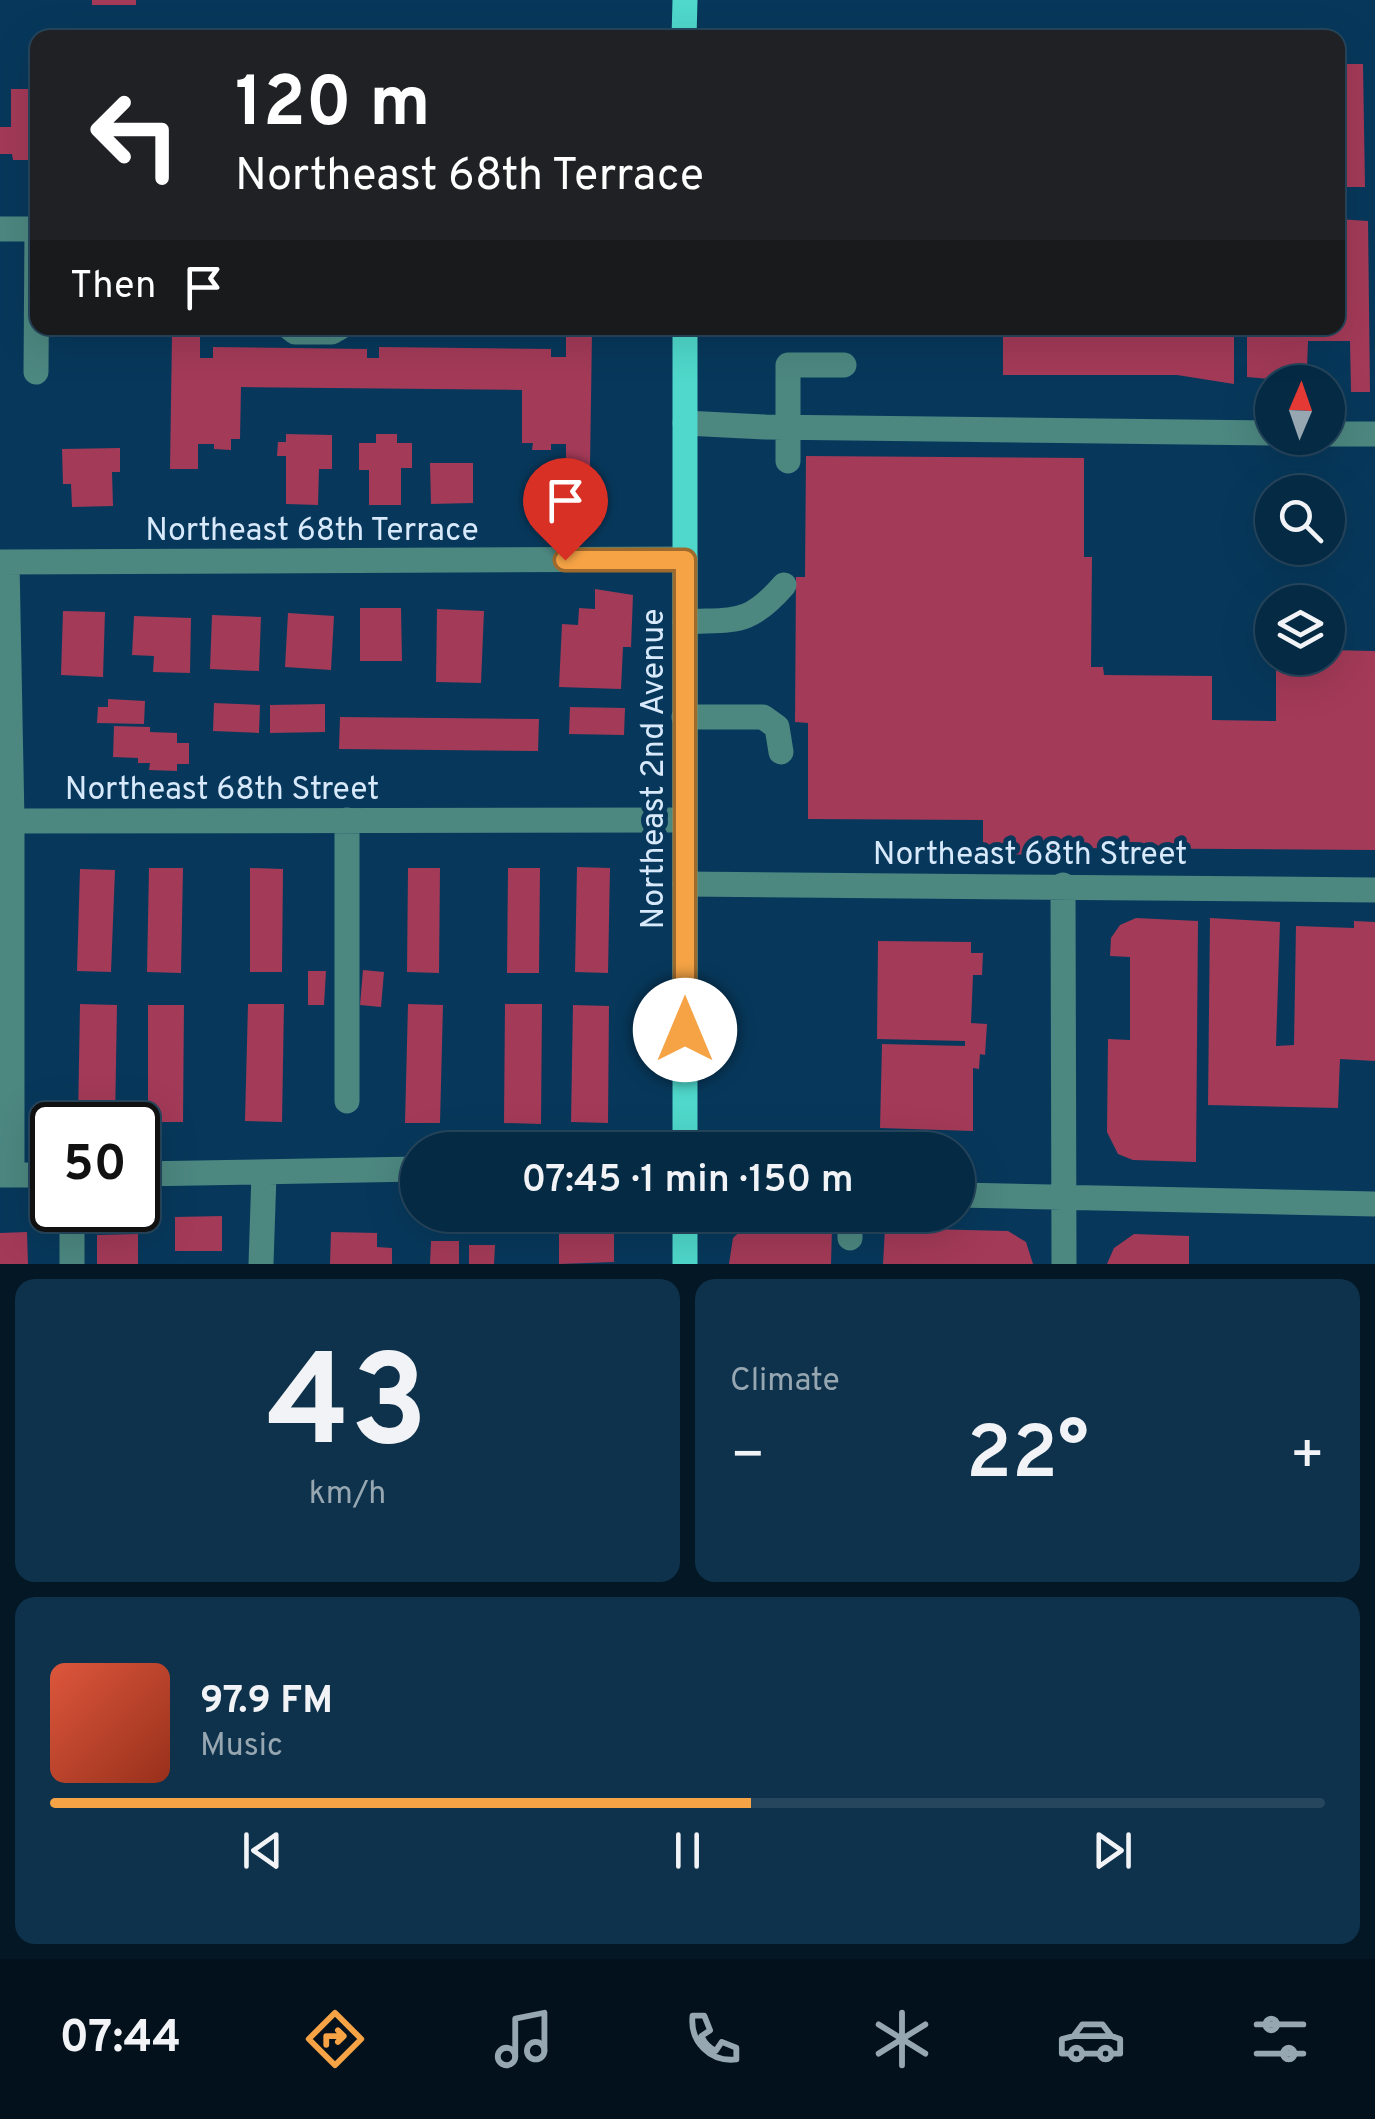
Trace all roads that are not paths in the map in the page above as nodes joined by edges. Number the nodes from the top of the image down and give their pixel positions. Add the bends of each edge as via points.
1 (684, 0) edge
2 (684, 30) edge
3 (0, 229) edge
4 (30, 229) edge
5 (36, 335) edge
6 (684, 335) edge
7 (844, 365) dead end
8 (36, 372) dead end
9 (686, 422) junction
10 (788, 426) junction
11 (1255, 433) edge
12 (1345, 434) edge
13 (1375, 434) edge
14 (788, 461) dead end
15 (685, 560) junction
16 (3, 562) edge
17 (784, 585) dead end
18 (684, 622) junction
19 (684, 717) junction
20 (781, 752) dead end
21 (6, 820) edge
22 (347, 820) junction
23 (684, 820) junction
24 (684, 884) junction
25 (1063, 885) junction
26 (1375, 890) edge
27 (6, 1088) edge
28 (347, 1102) dead end
29 (685, 1132) edge
30 (400, 1170) edge
31 (160, 1174) edge
32 (264, 1174) junction
33 (6, 1175) edge
34 (975, 1195) edge
35 (1063, 1197) junction
36 (1375, 1204) edge
37 (72, 1232) edge
38 (684, 1232) edge
39 (72, 1264) edge
40 (261, 1264) edge
41 (684, 1264) edge
42 (1064, 1264) edge

1 - 2 main road
3 - 4 street
5 - 8 street
6 - 9 main road, Northeast 2nd Avenue
7 - 10 street via 788,365
9 - 10 street
9 - 15 main road, Northeast 2nd Avenue
10 - 11 street
10 - 14 street
12 - 13 street
15 - 16 street, Northeast 68th Terrace
15 - 18 main road, Northeast 2nd Avenue
16 - 21 street
17 - 18 street via 764,609 743,618
18 - 19 main road, Northeast 2nd Avenue
19 - 20 street via 764,716 777,727
19 - 23 main road, Northeast 2nd Avenue
21 - 22 street, Northeast 68th Street
21 - 27 street
22 - 23 street, Northeast 68th Street
22 - 28 street
23 - 24 main road, Northeast 2nd Avenue
24 - 25 street, Northeast 68th Street
24 - 29 main road, Northeast 2nd Avenue
25 - 26 street, Northeast 68th Street
25 - 35 street
27 - 33 street
30 - 32 street
31 - 32 street
32 - 40 street
34 - 35 street
35 - 36 street
35 - 42 street
37 - 39 street
38 - 41 main road

